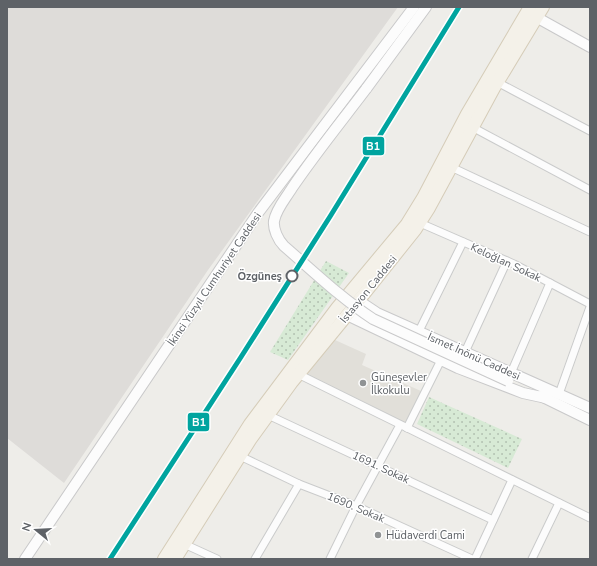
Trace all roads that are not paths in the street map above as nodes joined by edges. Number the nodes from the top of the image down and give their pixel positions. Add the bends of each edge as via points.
1 (414, 7) edge
2 (426, 7) edge
3 (543, 7) edge
4 (533, 12) edge
5 (590, 47) edge
6 (497, 82) junction
7 (472, 127) junction
8 (590, 130) edge
9 (451, 167) junction
10 (590, 190) edge
11 (420, 223) junction
12 (590, 232) edge
13 (463, 242) junction
14 (507, 261) junction
15 (550, 283) junction
16 (354, 297) junction
17 (590, 304) edge
18 (590, 307) edge
19 (337, 308) junction
20 (348, 315) junction
21 (419, 332) junction
22 (465, 352) junction
23 (441, 360) junction
24 (298, 374) junction
25 (510, 377) junction
26 (559, 394) junction
27 (546, 398) junction
28 (590, 408) edge
29 (268, 415) junction
30 (590, 420) edge
31 (400, 425) junction
32 (407, 428) junction
33 (240, 456) junction
34 (378, 466) junction
35 (512, 480) junction
36 (299, 484) junction
37 (559, 503) junction
38 (356, 506) junction
39 (590, 518) edge
40 (493, 520) junction
41 (184, 544) junction
42 (25, 559) edge
43 (164, 559) edge
44 (175, 559) edge
45 (217, 559) edge
46 (255, 559) edge
47 (331, 559) edge
48 (473, 559) edge
49 (532, 559) edge

1 - 42 main road, İkinci Yüzyıl Cumhuriyet Caddesi via 258,213
2 - 25 main road, bridge via 317,153 280,207 274,224 278,238 284,246 360,311 373,319
3 - 4 main road, İstasyon Caddesi
4 - 5 main road
4 - 6 main road, İstasyon Caddesi
4 - 16 main road, İstasyon Caddesi via 467,114 407,224
6 - 7 main road, İstasyon Caddesi
6 - 8 street
7 - 9 main road, İstasyon Caddesi
7 - 10 street
9 - 11 main road, İstasyon Caddesi
9 - 12 street
11 - 13 street, Keloğlan Sokak
11 - 16 main road, İstasyon Caddesi
13 - 14 street, Keloğlan Sokak
13 - 21 street
14 - 15 street, Keloğlan Sokak
14 - 22 street
15 - 17 street, Keloğlan Sokak
15 - 25 street
16 - 19 main road, İstasyon Caddesi
16 - 20 main road, İstasyon Caddesi
16 - 21 main road, İsmet İnönü Caddesi via 377,313
18 - 26 street
19 - 20 main road
19 - 43 main road, İstasyon Caddesi via 250,424
20 - 23 main road, İsmet İnönü Caddesi
20 - 24 main road, İstasyon Caddesi
21 - 22 main road, İsmet İnönü Caddesi
22 - 25 main road, İsmet İnönü Caddesi
23 - 27 main road, İsmet İnönü Caddesi via 523,393
23 - 32 street
24 - 29 main road, İstasyon Caddesi
24 - 31 street
25 - 26 main road, İsmet İnönü Caddesi
25 - 27 main road, İsmet İnönü Caddesi
26 - 28 main road, İsmet İnönü Caddesi
27 - 30 main road, İsmet İnönü Caddesi
29 - 33 main road, İstasyon Caddesi
29 - 34 street, 1691. Sokak
31 - 32 street
31 - 34 street
32 - 35 street
33 - 36 street, 1690. Sokak
33 - 41 main road, İstasyon Caddesi
34 - 38 street
34 - 40 street, 1691. Sokak
35 - 37 street
35 - 40 street
36 - 38 street, 1690. Sokak
36 - 46 street
37 - 39 street
37 - 49 street
38 - 47 street
38 - 48 street, 1690. Sokak
40 - 48 street
41 - 44 main road, İstasyon Caddesi
41 - 45 street

